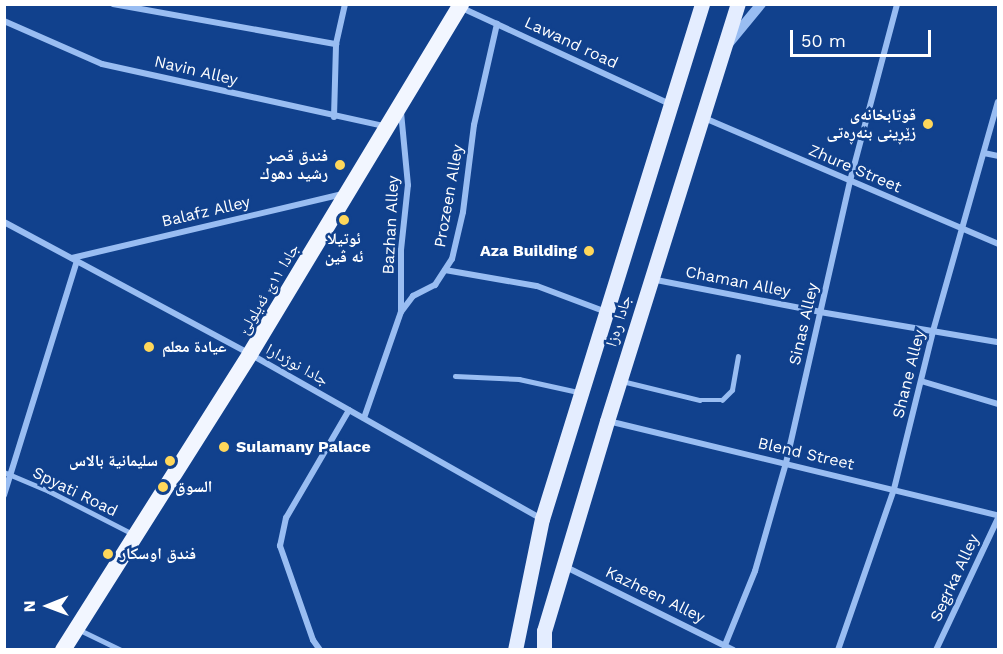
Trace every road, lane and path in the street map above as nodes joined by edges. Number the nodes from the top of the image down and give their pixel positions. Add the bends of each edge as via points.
1 (113, 4) edge
2 (345, 4) edge
3 (702, 4) edge
4 (738, 4) edge
5 (761, 4) edge
6 (897, 4) edge
7 (458, 5) edge
8 (4, 21) edge
9 (497, 24) junction
10 (336, 44) junction
11 (724, 49) junction
12 (999, 102) edge
13 (671, 104) junction
14 (401, 105) junction
15 (334, 117) junction
16 (702, 117) junction
17 (387, 127) junction
18 (984, 153) junction
19 (999, 156) edge
20 (850, 181) junction
21 (348, 193) junction
22 (4, 222) edge
23 (963, 230) junction
24 (999, 244) edge
25 (74, 260) junction
26 (444, 270) junction
27 (651, 279) junction
28 (401, 312) junction
29 (606, 312) junction
30 (820, 312) junction
31 (933, 331) junction
32 (999, 342) edge
33 (250, 354) junction
34 (738, 357) dead end
35 (455, 376) dead end
36 (620, 380) junction
37 (921, 381) junction
38 (581, 393) junction
39 (999, 404) edge
40 (349, 410) junction
41 (364, 418) junction
42 (608, 421) junction
43 (786, 463) junction
44 (8, 473) edge
45 (894, 489) junction
46 (4, 495) edge
47 (999, 516) edge
48 (542, 519) junction
49 (134, 534) junction
50 (564, 566) junction
51 (75, 627) junction
52 (725, 645) junction
53 (63, 650) edge
54 (121, 650) edge
55 (320, 650) edge
56 (515, 650) edge
57 (544, 650) edge
58 (733, 650) edge
59 (838, 650) edge
60 (936, 650) edge

1 - 10 street
2 - 10 street
3 - 13 main road, جادا ره‌زا
4 - 11 main road, جادا ره‌زا
5 - 11 street
6 - 20 street, Sinas Alley
7 - 9 street, Lawand road
7 - 14 highway, جادا ١١ێ ئه‌یلولێ
8 - 15 street, Navin Alley via 102,64
9 - 13 street, Lawand road
9 - 26 street, Prozeen Alley via 474,125 463,212 452,259
10 - 15 street
11 - 16 main road, جادا ره‌زا
12 - 18 street, Shane Alley
13 - 29 main road, جادا ره‌زا
14 - 17 highway, جادا ١١ێ ئه‌یلولێ
14 - 28 street, Bazhan Alley via 408,185 401,250
15 - 17 street, Navin Alley
16 - 20 street, Zhure Street
16 - 27 main road, جادا ره‌زا
17 - 21 highway, جادا ١١ێ ئه‌یلولێ
18 - 19 street
18 - 23 street, Shane Alley
20 - 23 street, Zhure Street
20 - 30 street, Sinas Alley
21 - 25 street, Balafz Alley
21 - 33 highway, جادا ١١ێ ئه‌یلولێ
22 - 25 street, جادا نوژدارا
23 - 24 street, Zhure Street
23 - 31 street, Shane Alley
25 - 33 street, جادا نوژدارا
25 - 44 street
26 - 28 street, Prozeen Alley via 435,285 413,296
26 - 29 street via 537,286
27 - 30 street, Chaman Alley
27 - 36 main road, جادا ره‌زا
28 - 41 street, Prozeen Alley
29 - 38 main road, جادا ره‌زا
30 - 31 street, Chaman Alley
30 - 43 street, Sinas Alley
31 - 32 street, Chaman Alley
31 - 37 street, Shane Alley
33 - 40 street, جادا نوژدارا
33 - 49 highway, جادا ١١ێ ئه‌یلولێ
34 - 36 lane via 732,390 722,400 700,400
35 - 38 lane via 519,379
36 - 42 main road, جادا ره‌زا
37 - 39 street
37 - 45 street, Shane Alley
38 - 48 main road, جادا ره‌زا
40 - 41 street, جادا نوژدارا
40 - 55 street via 286,518 280,546 312,640
41 - 48 street, جادا نوژدارا
42 - 43 street, Blend Street
42 - 50 main road, جادا ره‌زا
43 - 45 street, Blend Street
43 - 52 street, Sinas Alley via 755,571
44 - 46 street
44 - 49 lane, Spyati Road
45 - 47 street, Blend Street
45 - 59 street, Shane Alley
47 - 60 street, Segrka Alley
48 - 56 main road, جادا ره‌زا
49 - 51 highway, جادا ١١ێ ئه‌یلولێ
50 - 52 street, Kazheen Alley
50 - 57 main road, جادا ره‌زا via 544,631
51 - 53 highway, جادا ١١ێ ئه‌یلولێ
51 - 54 lane
52 - 58 street, Kazheen Alley

